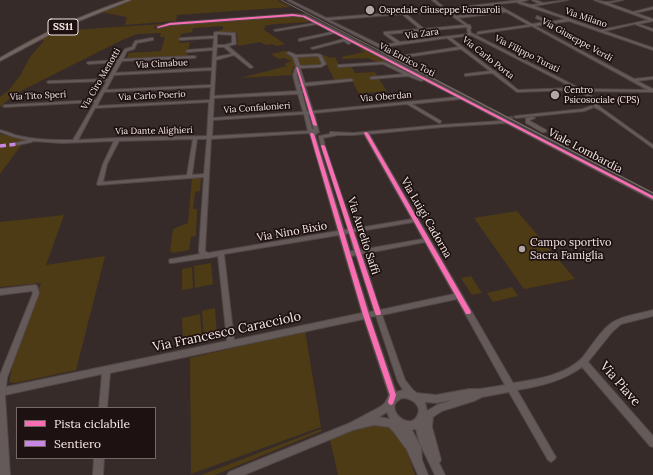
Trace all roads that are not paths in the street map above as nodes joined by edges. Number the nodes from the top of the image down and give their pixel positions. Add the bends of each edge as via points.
1 (129, 0) edge
2 (288, 0) edge
3 (433, 0) edge
4 (509, 0) edge
5 (527, 0) edge
6 (532, 0) edge
7 (567, 0) edge
8 (595, 0) edge
9 (622, 0) edge
10 (516, 1) edge
11 (506, 3) junction
12 (604, 3) junction
13 (493, 4) junction
14 (543, 4) junction
15 (530, 6) junction
16 (653, 8) edge
17 (447, 10) junction
18 (507, 11) junction
19 (632, 12) junction
20 (214, 13) dead end
21 (403, 13) junction
22 (457, 17) junction
23 (537, 17) dead end
24 (326, 19) junction
25 (653, 19) edge
26 (570, 20) junction
27 (215, 21) junction
28 (319, 23) junction
29 (550, 23) junction
30 (634, 23) junction
31 (163, 24) dead end
32 (170, 24) junction
33 (533, 25) junction
34 (469, 26) junction
35 (158, 27) dead end
36 (276, 30) dead end
37 (422, 30) junction
38 (653, 30) edge
39 (600, 31) junction
40 (336, 32) junction
41 (474, 34) junction
42 (216, 35) junction
43 (448, 37) junction
44 (152, 39) dead end
45 (181, 39) dead end
46 (300, 40) dead end
47 (400, 44) junction
48 (224, 46) junction
49 (364, 46) junction
50 (380, 46) junction
51 (215, 47) junction
52 (313, 48) dead end
53 (462, 48) junction
54 (653, 50) edge
55 (188, 51) dead end
56 (289, 53) dead end
57 (235, 54) junction
58 (295, 56) junction
59 (194, 57) dead end
60 (214, 59) junction
61 (0, 60) edge
62 (119, 60) junction
63 (89, 63) dead end
64 (339, 66) dead end
65 (251, 67) dead end
66 (297, 68) junction
67 (214, 70) junction
68 (494, 72) junction
69 (112, 74) junction
70 (408, 75) junction
71 (466, 75) dead end
72 (372, 78) dead end
73 (653, 78) edge
74 (109, 80) junction
75 (352, 80) dead end
76 (634, 80) junction
77 (49, 82) dead end
78 (433, 83) junction
79 (569, 84) junction
80 (303, 85) junction
81 (212, 86) junction
82 (298, 86) junction
83 (572, 88) junction
84 (103, 91) junction
85 (579, 91) junction
86 (653, 91) edge
87 (299, 92) junction
88 (305, 92) junction
89 (462, 98) junction
90 (212, 99) junction
91 (97, 101) junction
92 (408, 103) junction
93 (5, 106) dead end
94 (94, 107) junction
95 (591, 107) junction
96 (598, 109) junction
97 (578, 110) junction
98 (311, 112) junction
99 (305, 113) junction
100 (559, 113) junction
101 (573, 113) junction
102 (516, 117) tunnel mouth
103 (210, 119) junction
104 (497, 120) tunnel mouth
105 (507, 122) junction
106 (438, 124) junction
107 (0, 131) edge
108 (544, 131) dead end
109 (313, 132) junction
110 (366, 133) junction
111 (336, 134) junction
112 (209, 137) junction
113 (195, 138) junction
114 (117, 139) junction
115 (33, 140) junction
116 (75, 141) junction
117 (17, 144) dead end
118 (323, 146) junction
119 (653, 147) edge
120 (329, 164) junction
121 (321, 165) junction
122 (207, 175) junction
123 (189, 176) junction
124 (340, 195) junction
125 (330, 197) junction
126 (653, 198) edge
127 (416, 220) junction
128 (351, 232) junction
129 (341, 233) junction
130 (427, 240) junction
131 (358, 252) junction
132 (221, 254) junction
133 (348, 254) junction
134 (208, 256) junction
135 (172, 262) dead end
136 (365, 274) junction
137 (354, 275) junction
138 (0, 292) edge
139 (459, 296) junction
140 (378, 313) junction
141 (653, 313) edge
142 (366, 315) junction
143 (231, 343) junction
144 (389, 344) junction
145 (376, 346) junction
146 (583, 362) junction
147 (106, 371) junction
148 (512, 388) junction
149 (0, 392) edge
150 (480, 393) junction
151 (416, 397) junction
152 (391, 402) junction
153 (103, 407) edge
154 (425, 417) junction
155 (391, 423) junction
156 (404, 425) junction
157 (353, 426) junction
158 (653, 443) edge
159 (551, 457) dead end
160 (99, 459) edge
161 (417, 460) junction
162 (439, 473) edge
163 (5, 475) edge
164 (98, 475) edge
165 (232, 475) edge
166 (423, 475) edge

1 - 61 main road, SS11 via 63,27
2 - 24 street
3 - 17 street, Via Filippo Turati
4 - 11 street
5 - 10 street
6 - 14 street
7 - 14 street
8 - 12 street
9 - 12 street
10 - 11 street
10 - 15 street, Via Milano
11 - 13 street
12 - 19 street
13 - 17 street
13 - 18 street, Via Giuseppe Verdi
14 - 15 street
15 - 26 street, Via Milano
16 - 19 street
17 - 21 street
17 - 22 street, Via Filippo Turati
18 - 22 street
18 - 33 street, Via Giuseppe Verdi
19 - 25 street
20 - 27 street
21 - 24 street
21 - 37 street
22 - 34 street, Via Filippo Turati
23 - 29 street
24 - 50 street
25 - 30 street
26 - 29 street, Via Zara
26 - 39 street, Via Milano
27 - 28 street, Via Enrico Toti via 299,15
27 - 32 street
28 - 36 street
28 - 40 street, Via Enrico Toti
29 - 33 street, Via Zara
30 - 38 street
30 - 39 street
31 - 32 street
32 - 35 street
33 - 41 street, Via Zara
33 - 76 street, Via Giuseppe Verdi
34 - 37 street
34 - 41 street, Via Filippo Turati
37 - 47 street via 385,33
39 - 54 street, Via Milano
40 - 46 street
40 - 49 street, Via Enrico Toti
41 - 43 street, Via Zara
41 - 79 street, Via Filippo Turati
42 - 45 street
42 - 48 street via 234,34 234,44
42 - 51 street
43 - 47 street, Via Zara
43 - 53 street, Via Carlo Porta
44 - 62 street, Via Ciro Menotti via 136,42
47 - 50 street, Via Zara
48 - 51 street
48 - 57 street
49 - 52 street, Via Enrico Toti via 359,48 344,40
49 - 78 street, Via Enrico Toti
50 - 53 street via 401,57
51 - 55 street
51 - 60 street
53 - 68 street, Via Carlo Porta
56 - 58 street
57 - 60 street
57 - 65 street
58 - 66 street
58 - 66 street via 317,55 324,64
59 - 62 street
60 - 67 street
62 - 63 street
62 - 69 street, Via Ciro Menotti
64 - 70 street via 384,63
66 - 80 street
66 - 82 street via 295,75
67 - 69 street, Via Cimabue
67 - 81 street
68 - 71 street
68 - 83 street, Via Carlo Porta via 518,92
69 - 74 street, Via Ciro Menotti
70 - 72 street
70 - 78 street
73 - 76 street
74 - 77 street
74 - 84 street, Via Ciro Menotti
75 - 80 street
76 - 86 street, Via Giuseppe Verdi
78 - 89 street, Via Enrico Toti
79 - 83 street, Via Filippo Turati
79 - 85 street, Via Filippo Turati
80 - 82 street
80 - 88 street
81 - 84 street
81 - 90 street
82 - 87 street
83 - 85 street, Via Filippo Turati via 572,91
84 - 91 street, Via Ciro Menotti
85 - 86 street
85 - 95 street, Via Filippo Turati via 591,101
85 - 96 street, Via Filippo Turati via 592,98
87 - 88 street, Via Carlo Poerio
87 - 90 street, Via Carlo Poerio
87 - 99 street
88 - 98 street
89 - 92 street, Via Oberdan
89 - 105 street, Via Enrico Toti
90 - 94 street, Via Carlo Poerio
90 - 103 street
91 - 93 street, Via Tito Speri
91 - 94 street, Via Ciro Menotti
92 - 98 street, Via Oberdan
92 - 106 street
94 - 116 street, Via Ciro Menotti
95 - 96 street, Via Filippo Turati
95 - 97 street
96 - 101 street
96 - 119 street
97 - 100 street
97 - 101 street
98 - 99 street, Via Oberdan
98 - 109 street
99 - 103 street, Via Confalonieri
99 - 109 street
100 - 101 street
100 - 102 street
101 - 108 street via 528,120
103 - 112 street
104 - 106 street, Via Dante Alighieri
105 - 106 street, Via Dante Alighieri
105 - 126 street, Viale Lombardia
106 - 110 street, Via Dante Alighieri
107 - 115 street, Via Dante Alighieri
109 - 111 street, Via Dante Alighieri
109 - 112 street, Via Dante Alighieri
109 - 118 street, Via Aurelio Saffi
109 - 121 street, Via Aurelio Saffi
110 - 111 street, Via Dante Alighieri
110 - 127 street, Via Luigi Cadorna
111 - 118 street via 321,137
112 - 113 street, Via Dante Alighieri
112 - 122 street
113 - 114 street, Via Dante Alighieri
113 - 123 street
114 - 116 street, Via Dante Alighieri
114 - 123 street via 105,164 100,184
115 - 116 street, Via Dante Alighieri
115 - 117 street
118 - 120 street, Via Aurelio Saffi
120 - 121 street
120 - 124 street, Via Aurelio Saffi
121 - 125 street, Via Aurelio Saffi
122 - 123 street
122 - 134 street via 202,252
124 - 125 street, Via Aurelio Saffi
124 - 128 street, Via Aurelio Saffi
125 - 129 street, Via Aurelio Saffi
127 - 128 street, Via Nino Bixio
127 - 130 street, Via Luigi Cadorna
128 - 129 street, Via Nino Bixio
128 - 131 street, Via Aurelio Saffi
129 - 132 street, Via Nino Bixio
129 - 133 street, Via Aurelio Saffi
130 - 131 street
130 - 139 street, Via Luigi Cadorna
131 - 133 street
131 - 136 street, Via Aurelio Saffi
132 - 134 street, Via Nino Bixio
132 - 143 street
133 - 137 street, Via Aurelio Saffi
134 - 135 street, Via Nino Bixio
136 - 137 street, Via Aurelio Saffi
136 - 140 street, Via Aurelio Saffi
137 - 142 street, Via Aurelio Saffi
138 - 149 street via 35,288 36,293
139 - 140 street, Via Francesco Caracciolo
139 - 148 street, Via Luigi Cadorna
140 - 142 street, Via Francesco Caracciolo
140 - 144 street, Via Aurelio Saffi
141 - 146 street via 619,322 609,330
142 - 143 street, Via Francesco Caracciolo
142 - 145 street, Via Aurelio Saffi
143 - 147 street, Via Francesco Caracciolo
144 - 145 street
144 - 151 street, Via Aurelio Saffi via 402,382
145 - 152 street, Via Aurelio Saffi via 393,395
146 - 148 street via 555,378
146 - 158 street, Via Piave
147 - 149 street, Via Francesco Caracciolo
147 - 153 street
148 - 150 street
148 - 159 street, Via Luigi Cadorna
149 - 163 street
150 - 151 street via 469,392 436,399
150 - 154 street via 440,408
151 - 152 street via 401,394
151 - 154 street via 420,401
152 - 156 street via 391,413
152 - 157 street via 379,412
154 - 156 street via 414,425
154 - 162 street via 420,427 422,438
155 - 156 street
155 - 157 street via 374,421
155 - 161 street
156 - 161 street via 416,447
157 - 165 street
160 - 164 street
161 - 166 street

